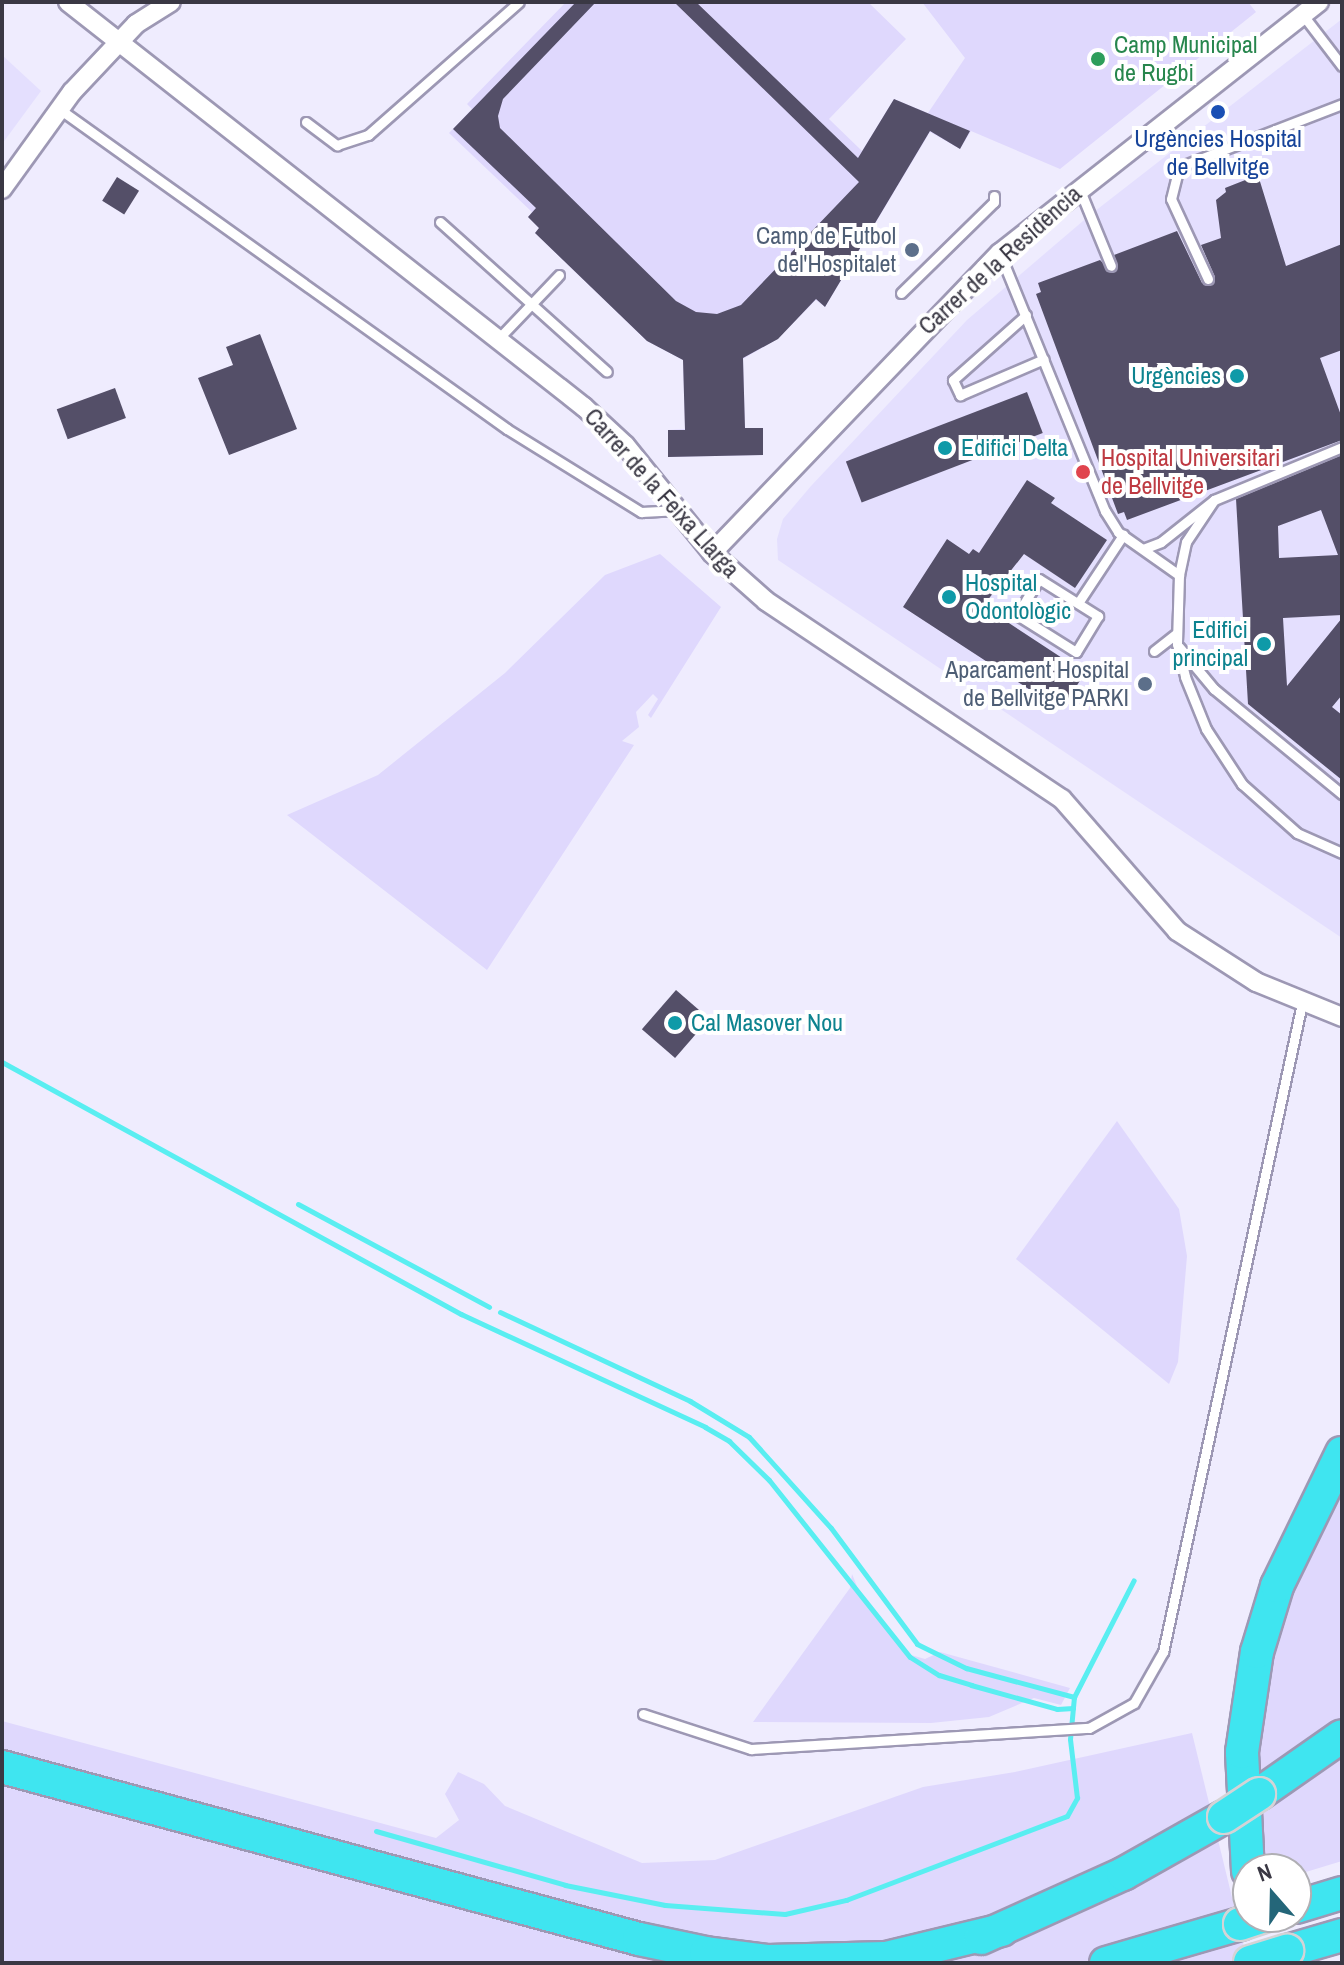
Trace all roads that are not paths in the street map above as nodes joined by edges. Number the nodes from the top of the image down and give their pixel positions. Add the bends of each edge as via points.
1 (68, 2) edge
2 (139, 2) edge
3 (171, 2) edge
4 (519, 2) edge
5 (1319, 2) edge
6 (1303, 15) junction
7 (136, 24) junction
8 (119, 44) junction
9 (1342, 66) edge
10 (1342, 104) edge
11 (58, 108) junction
12 (306, 122) dead end
13 (1079, 188) junction
14 (2, 189) edge
15 (994, 196) dead end
16 (440, 222) dead end
17 (1000, 253) junction
18 (1111, 266) dead end
19 (559, 275) dead end
20 (1208, 279) dead end
21 (901, 293) dead end
22 (531, 304) junction
23 (1026, 315) junction
24 (499, 338) junction
25 (1044, 359) junction
26 (607, 372) dead end
27 (1342, 447) edge
28 (1214, 500) junction
29 (675, 510) junction
30 (1123, 535) junction
31 (1143, 549) junction
32 (712, 553) junction
33 (1179, 575) junction
34 (1078, 603) junction
35 (1177, 633) junction
36 (1177, 644) junction
37 (1154, 651) dead end
38 (1342, 794) edge
39 (1342, 853) edge
40 (1302, 1003) junction
41 (1342, 1017) edge
42 (1342, 1453) edge
43 (1342, 1468) edge
44 (1311, 1514) junction
45 (643, 1714) dead end
46 (1342, 1736) edge
47 (8, 1769) edge
48 (1247, 1853) edge
49 (1342, 1893) edge
50 (1312, 1902) edge
51 (1232, 1926) edge
52 (1002, 1930) junction
53 (1264, 1933) edge
54 (1342, 1935) edge
55 (1280, 1957) edge
56 (906, 1963) edge
57 (1106, 1963) edge
58 (1249, 1963) edge

1 - 8 street, Carrer de la Feixa Llarga
2 - 7 street
3 - 7 street
4 - 12 lane via 368,135 337,145
5 - 6 street, Carrer de la Residència
6 - 9 lane
6 - 13 street, Carrer de la Residència
7 - 8 street
8 - 11 street
8 - 24 street, Carrer de la Feixa Llarga
10 - 20 lane via 1179,167 1171,199
11 - 14 street
11 - 29 lane via 507,429 641,512
13 - 17 street, Carrer de la Residència
13 - 18 lane
15 - 21 lane via 994,202
16 - 22 lane
17 - 23 lane
17 - 32 street, Carrer de la Residència
19 - 22 lane
22 - 24 lane
22 - 26 lane
23 - 25 lane
23 - 25 lane via 953,380 960,395
24 - 29 street, Carrer de la Feixa Llarga via 608,428
25 - 30 lane via 1105,511
27 - 28 lane
28 - 31 lane via 1161,542
28 - 33 lane via 1186,542
29 - 32 street, Carrer de la Feixa Llarga
30 - 31 lane
30 - 34 lane
31 - 33 lane
32 - 40 street, Carrer de la Feixa Llarga via 802,627 1062,799 1096,832 1159,913 1197,946
33 - 35 lane
34 - 34 lane via 1039,579 1017,615 1076,652 1098,616
35 - 36 lane
35 - 37 lane
36 - 38 lane via 1214,689
36 - 39 lane via 1206,729 1242,784 1297,833
40 - 41 street, Carrer de la Feixa Llarga
40 - 45 lane via 1163,1652 1134,1703 1089,1728 751,1749
42 - 44 highway
43 - 44 highway
44 - 48 highway via 1266,1616 1251,1679 1242,1752
46 - 52 highway, bridge via 1224,1817 1123,1874
47 - 52 highway via 706,1953 768,1961 871,1959
49 - 50 highway
51 - 57 highway
52 - 56 highway
53 - 55 highway
54 - 55 highway
55 - 58 highway, bridge

